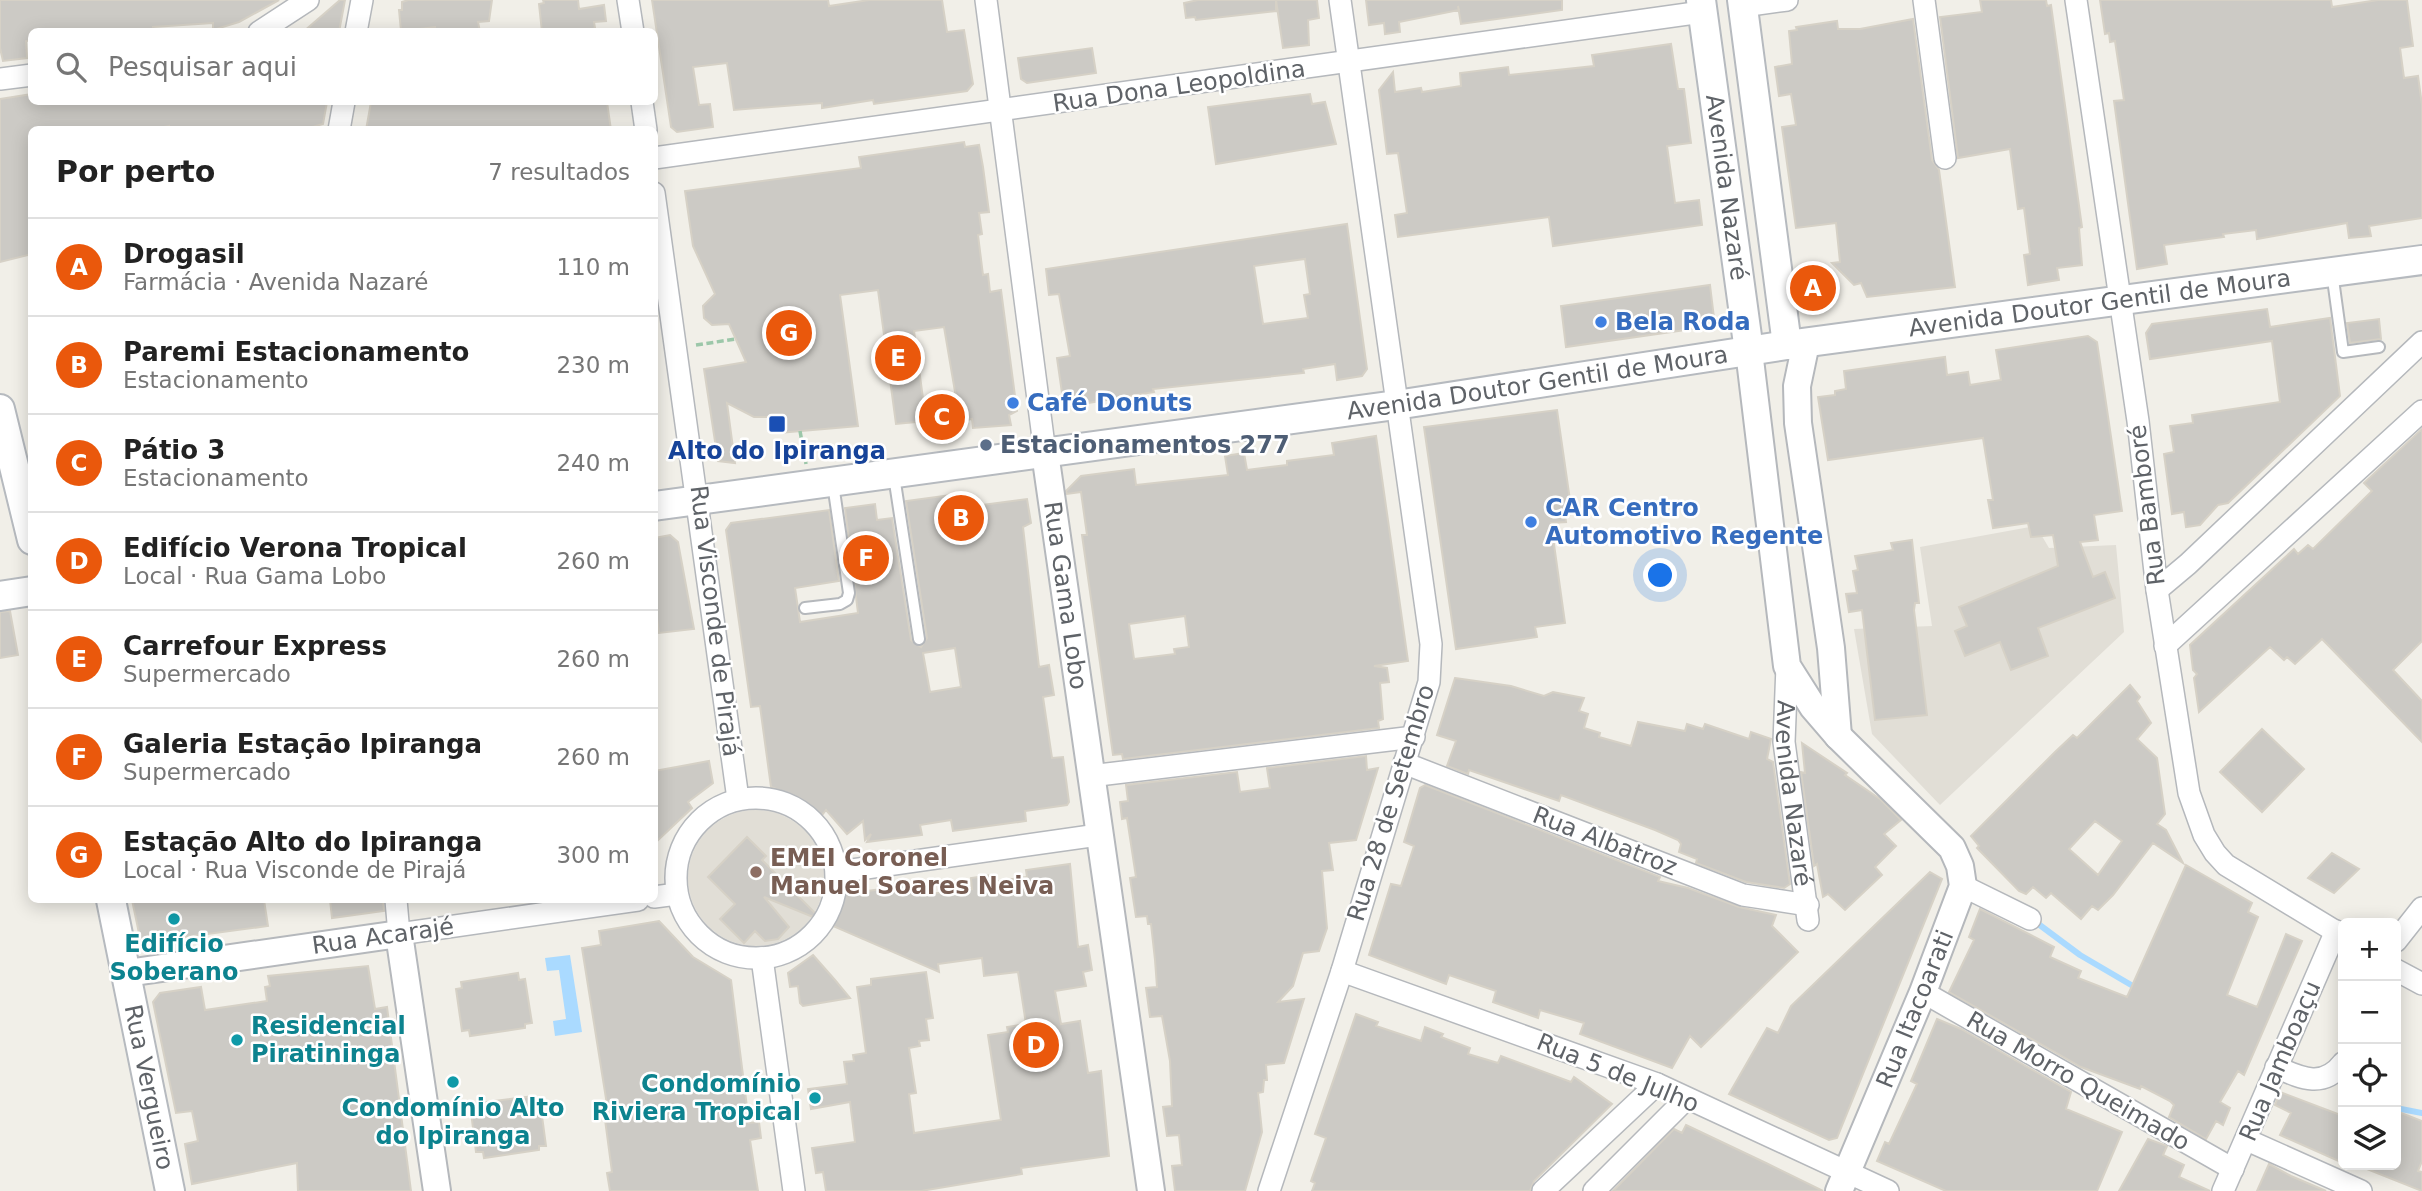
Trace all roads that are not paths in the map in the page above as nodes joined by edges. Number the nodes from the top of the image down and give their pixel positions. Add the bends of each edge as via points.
1 (308, 0) edge
2 (628, 0) edge
3 (986, 0) edge
4 (1340, 0) edge
5 (1787, 0) edge
6 (1924, 0) edge
7 (2076, 0) edge
8 (361, 1) edge
9 (1742, 3) edge
10 (1702, 6) edge
11 (265, 28) edge
12 (357, 28) edge
13 (632, 28) edge
14 (1348, 63) junction
15 (28, 76) edge
16 (0, 79) edge
17 (343, 105) edge
18 (642, 105) edge
19 (1002, 110) junction
20 (340, 126) edge
21 (645, 126) edge
22 (658, 157) edge
23 (1945, 158) dead end
24 (658, 220) edge
25 (2422, 260) edge
26 (2332, 272) junction
27 (2120, 300) junction
28 (1745, 319) junction
29 (2422, 342) edge
30 (1797, 344) junction
31 (2379, 347) dead end
32 (1749, 351) junction
33 (1712, 356) junction
34 (1396, 405) junction
35 (0, 409) edge
36 (2422, 411) edge
37 (1045, 453) junction
38 (894, 473) junction
39 (821, 483) junction
40 (699, 499) junction
41 (658, 505) edge
42 (28, 524) edge
43 (2157, 590) junction
44 (28, 592) edge
45 (0, 596) edge
46 (805, 608) dead end
47 (919, 639) dead end
48 (2165, 646) junction
49 (1787, 666) junction
50 (1838, 736) junction
51 (1414, 737) junction
52 (1404, 763) junction
53 (1090, 776) junction
54 (738, 799) junction
55 (1098, 835) junction
56 (838, 872) junction
57 (1963, 886) junction
58 (677, 894) junction
59 (658, 896) edge
60 (112, 903) edge
61 (396, 903) edge
62 (617, 903) edge
63 (2422, 908) edge
64 (1808, 912) joint
65 (2030, 919) dead end
66 (2338, 932) edge
67 (400, 934) junction
68 (2401, 935) edge
69 (2338, 937) edge
70 (762, 958) junction
71 (1342, 971) junction
72 (127, 972) junction
73 (1923, 992) junction
74 (2276, 1067) junction
75 (2338, 1068) edge
76 (1657, 1084) junction
77 (1686, 1099) junction
78 (2247, 1140) junction
79 (2233, 1169) junction
80 (1843, 1182) edge
81 (170, 1191) edge
82 (437, 1191) edge
83 (794, 1191) edge
84 (1146, 1191) edge
85 (1151, 1191) edge
86 (1269, 1191) edge
87 (1544, 1191) edge
88 (1594, 1191) edge
89 (1888, 1191) edge
90 (2223, 1191) edge
91 (2361, 1191) edge

1 - 11 street
2 - 13 street
3 - 19 street, Rua Gama Lobo
4 - 14 street, Rua 28 de Setembro
5 - 9 street
6 - 23 street
7 - 27 street, Rua Bamboré
8 - 12 street
9 - 30 main road, Avenida Nazaré
10 - 14 street, Rua Dona Leopoldina
10 - 28 main road, Avenida Nazaré
14 - 19 street, Rua Dona Leopoldina
14 - 34 street, Rua 28 de Setembro
15 - 16 street
17 - 20 street
18 - 21 street
19 - 22 street, Rua Dona Leopoldina
19 - 37 street, Rua Gama Lobo
24 - 40 street, Rua Visconde de Pirajá
25 - 26 main road, Avenida Doutor Gentil de Moura
26 - 27 main road, Avenida Doutor Gentil de Moura
26 - 31 lane via 2343,352
27 - 30 main road, Avenida Doutor Gentil de Moura
27 - 43 street, Rua Bamboré
28 - 32 main road, Avenida Nazaré
28 - 33 main road
29 - 43 street
30 - 32 main road, Avenida Doutor Gentil de Moura
30 - 50 street, Avenida Nazaré via 1798,423 1831,648
32 - 33 main road, Avenida Doutor Gentil de Moura
32 - 49 street, Avenida Nazaré
33 - 34 main road, Avenida Doutor Gentil de Moura
34 - 37 main road, Avenida Doutor Gentil de Moura
34 - 51 street, Rua 28 de Setembro via 1431,645 1429,682
35 - 42 main road
36 - 48 street
37 - 38 main road, Avenida Doutor Gentil de Moura
37 - 53 street, Rua Gama Lobo
38 - 39 main road, Avenida Doutor Gentil de Moura
38 - 47 lane
39 - 40 main road, Avenida Doutor Gentil de Moura
39 - 46 lane via 849,593 840,604
40 - 41 main road, Avenida Doutor Gentil de Moura
40 - 54 street, Rua Visconde de Pirajá
43 - 48 street, Rua Bamboré
44 - 45 main road
48 - 66 street, Rua Bamboré via 2189,793 2214,853
49 - 50 street, Avenida Nazaré
49 - 64 street, Avenida Nazaré via 1784,743
50 - 57 street, Avenida Nazaré via 1936,830 1957,856
51 - 52 street, Rua 28 de Setembro
51 - 53 street
52 - 64 street, Rua Albatroz via 1743,895
52 - 71 street, Rua 28 de Setembro
53 - 55 street, Rua Gama Lobo
54 - 56 street via 775,800 815,822 831,845
54 - 58 street via 715,808 689,835 676,869
55 - 56 street
55 - 85 street, Rua Gama Lobo
56 - 70 street via 830,909 809,939 787,952
57 - 65 street
57 - 73 street, Rua Itacoarati
58 - 59 street
58 - 70 street via 685,916 717,949 739,957
60 - 72 main road, Rua Vergueiro
61 - 67 street
62 - 67 street, Rua Acarajé
63 - 68 street
67 - 72 street, Rua Acarajé
67 - 82 street
69 - 74 street, Rua Jamboaçu
70 - 83 street
71 - 76 street, Rua 5 de Julho
71 - 86 street, Rua 28 de Setembro
72 - 81 main road, Rua Vergueiro
73 - 79 street, Rua Morro Queimado
73 - 80 street, Rua Itacoarati
74 - 75 street via 2308,1080 2328,1077
74 - 78 street, Rua Jamboaçu
76 - 77 street, Rua 5 de Julho
76 - 87 street
77 - 80 street, Rua 5 de Julho
77 - 88 street
78 - 79 street, Rua Jamboaçu
78 - 91 street
79 - 90 street, Rua Jamboaçu
80 - 89 street, Rua 5 de Julho
84 - 85 street

